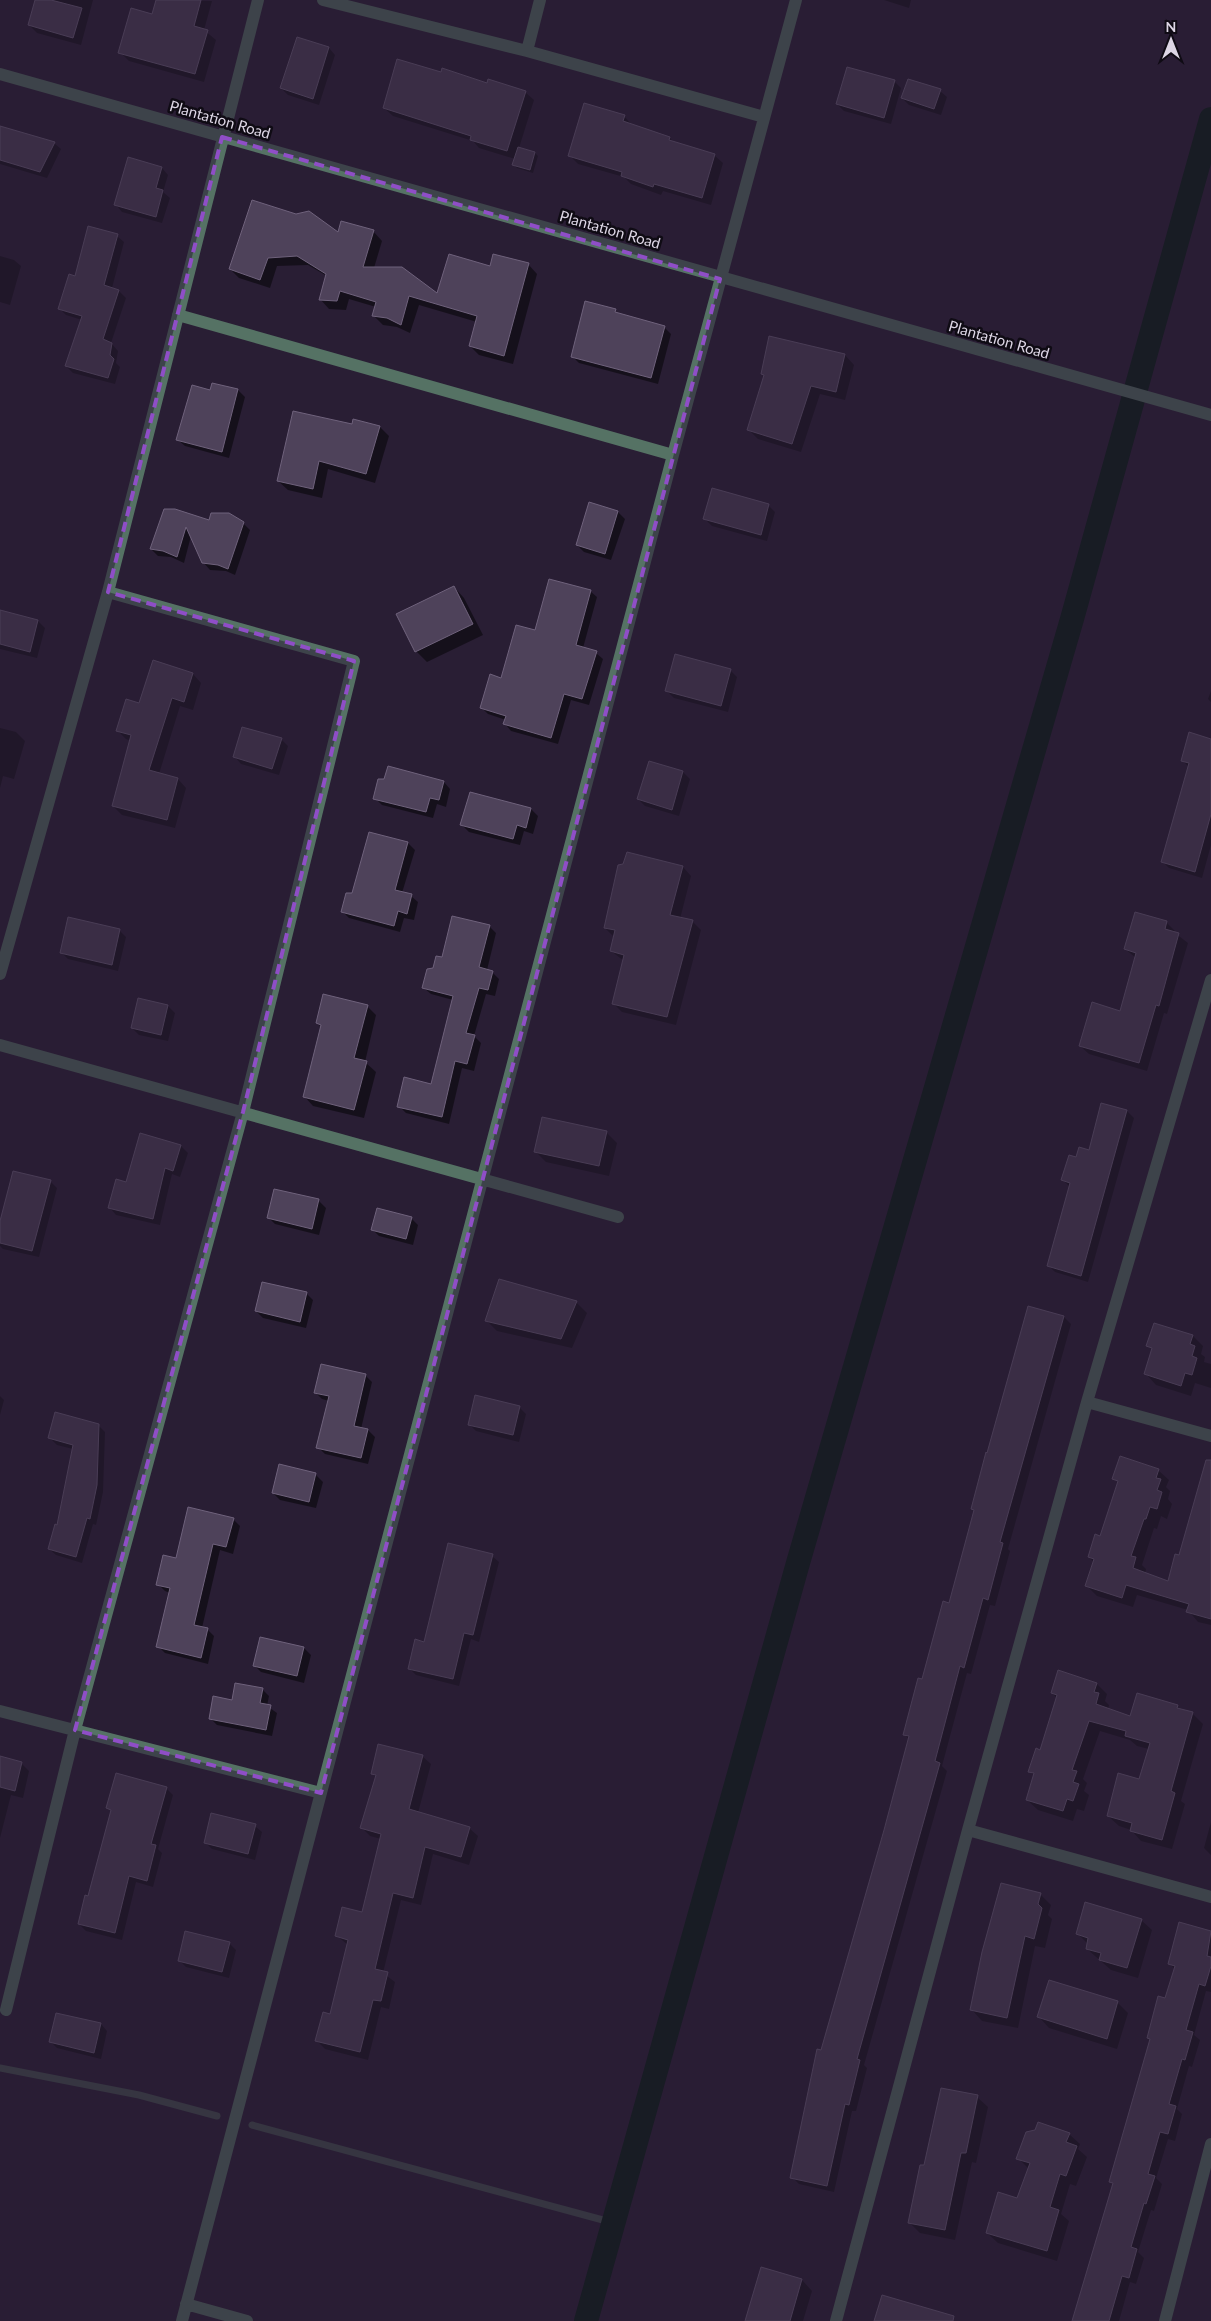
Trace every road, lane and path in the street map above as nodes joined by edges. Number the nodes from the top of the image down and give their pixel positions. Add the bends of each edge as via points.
1 (258, 0) edge
2 (323, 0) edge
3 (540, 0) edge
4 (796, 0) edge
5 (527, 51) junction
6 (0, 74) edge
7 (764, 117) junction
8 (222, 137) junction
9 (720, 279) junction
10 (178, 315) junction
11 (1211, 416) edge
12 (673, 455) junction
13 (108, 592) junction
14 (0, 974) edge
15 (1211, 980) edge
16 (1207, 1007) edge
17 (0, 1044) edge
18 (243, 1112) junction
19 (482, 1179) junction
20 (618, 1217) dead end
21 (1087, 1402) junction
22 (1211, 1436) edge
23 (0, 1710) edge
24 (75, 1730) junction
25 (322, 1793) junction
26 (968, 1830) junction
27 (1211, 1897) edge
28 (6, 2010) dead end
29 (1211, 2144) edge
30 (186, 2304) junction
31 (182, 2321) edge
32 (247, 2321) edge
33 (836, 2321) edge
34 (1165, 2321) edge

1 - 8 street
2 - 5 street
3 - 5 street
4 - 7 street
5 - 7 street
6 - 8 street, Plantation Road
7 - 9 street
8 - 9 street, Plantation Road
8 - 10 street
9 - 11 street, Plantation Road
9 - 12 street
10 - 12 street
10 - 13 street
12 - 19 street
13 - 14 street
13 - 18 street via 354,661
15 - 16 street
16 - 21 street
17 - 18 street
18 - 19 street
18 - 24 street
19 - 20 street
19 - 25 street
21 - 22 street
21 - 26 street
23 - 24 street
24 - 25 street
24 - 28 street
25 - 30 street
26 - 27 street
26 - 33 street
29 - 34 street
30 - 31 street
30 - 32 street

